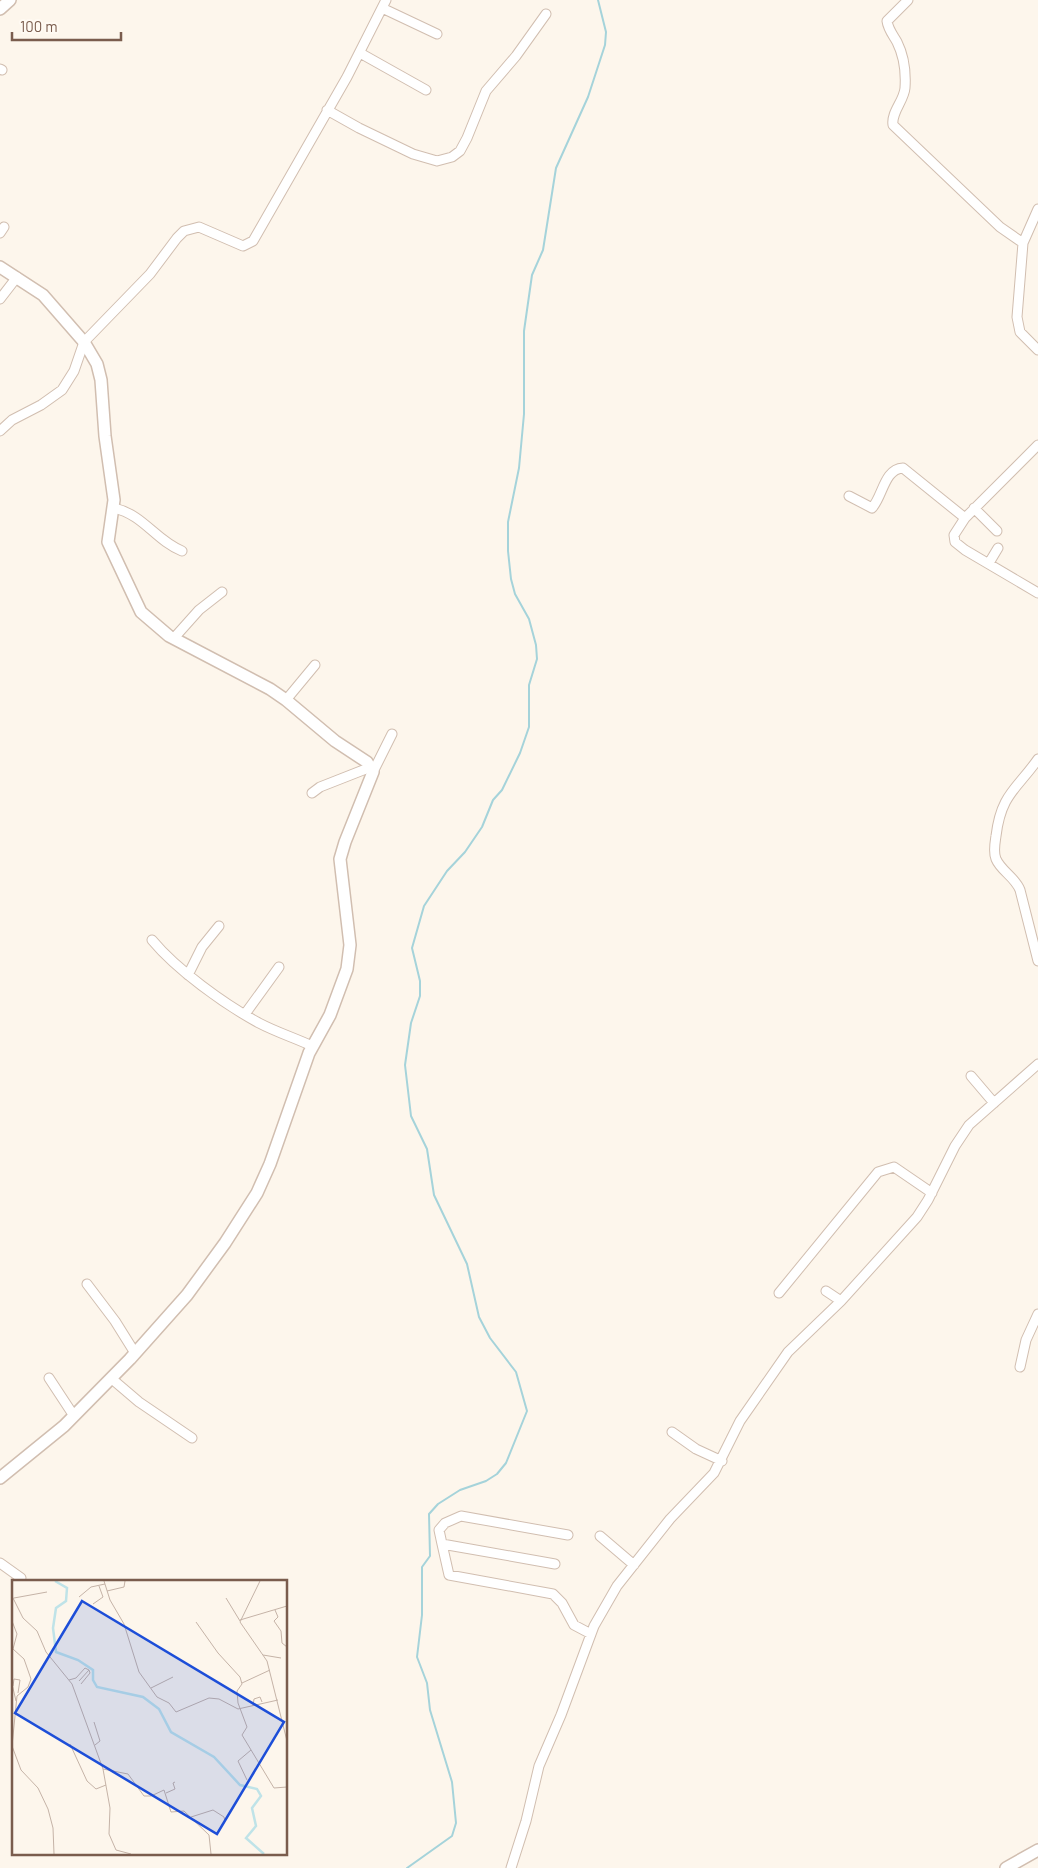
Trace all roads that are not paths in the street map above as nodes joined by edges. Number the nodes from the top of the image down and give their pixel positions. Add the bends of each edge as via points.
1 (10, 0) edge
2 (908, 0) edge
3 (384, 4) edge
4 (0, 9) edge
5 (546, 14) dead end
6 (437, 34) dead end
7 (360, 53) junction
8 (426, 90) dead end
9 (328, 110) junction
10 (1038, 209) edge
11 (1023, 244) junction
12 (0, 267) edge
13 (17, 278) junction
14 (0, 299) edge
15 (84, 342) junction
16 (1038, 350) edge
17 (0, 431) edge
18 (1038, 445) edge
19 (849, 496) dead end
20 (114, 508) junction
21 (974, 508) junction
22 (964, 518) junction
23 (997, 531) dead end
24 (998, 548) dead end
25 (182, 551) dead end
26 (989, 563) junction
27 (222, 592) dead end
28 (1038, 593) edge
29 (174, 638) junction
30 (316, 665) dead end
31 (286, 700) junction
32 (392, 734) dead end
33 (1038, 758) edge
34 (372, 770) junction
35 (312, 793) dead end
36 (219, 926) dead end
37 (152, 940) dead end
38 (1038, 961) edge
39 (279, 968) dead end
40 (188, 975) junction
41 (245, 1014) junction
42 (312, 1046) junction
43 (1038, 1064) edge
44 (971, 1076) dead end
45 (994, 1103) junction
46 (932, 1193) junction
47 (87, 1284) dead end
48 (826, 1291) dead end
49 (779, 1293) dead end
50 (841, 1301) junction
51 (1038, 1314) edge
52 (135, 1353) junction
53 (1020, 1367) dead end
54 (49, 1378) dead end
55 (112, 1379) junction
56 (74, 1416) junction
57 (672, 1432) dead end
58 (192, 1438) dead end
59 (722, 1461) junction
60 (0, 1478) edge
61 (568, 1535) dead end
62 (600, 1536) dead end
63 (442, 1544) junction
64 (0, 1563) edge
65 (555, 1564) dead end
66 (634, 1565) junction
67 (21, 1578) dead end
68 (591, 1634) junction
69 (1038, 1850) edge
70 (511, 1868) edge
71 (1006, 1868) edge

1 - 4 street
2 - 11 street via 887,21 901,52 905,76 905,89 893,117 893,125 954,185
3 - 6 street
3 - 7 street
5 - 9 street via 486,91 467,138 460,151 452,157 437,161 414,154
7 - 8 street
7 - 9 street
9 - 15 street via 253,241 243,246 199,227 184,232 150,274
10 - 11 street
11 - 16 street via 1017,324 1020,332
12 - 13 street
13 - 14 street
13 - 15 street via 43,295
15 - 17 street via 74,371 62,390 12,420
15 - 20 street via 97,364 101,380
18 - 21 street
19 - 22 street via 872,508 889,476 897,468 903,468
20 - 25 street via 140,519 166,544
20 - 29 street via 108,542 134,602 146,618
21 - 22 street
21 - 23 street
22 - 26 street via 954,531 956,542
24 - 26 street
26 - 28 street
27 - 29 street via 199,610
29 - 31 street
30 - 31 street
31 - 34 street via 322,731 367,762
32 - 34 street
33 - 38 street via 1005,801 994,851 998,862 1020,890
34 - 35 street via 320,787
34 - 42 street via 340,859 350,960 333,1007
36 - 40 street via 202,947
37 - 40 street via 167,959
39 - 41 street
40 - 41 street
41 - 42 street
42 - 52 street via 258,1192 187,1295
43 - 45 street
44 - 45 street
45 - 46 street via 959,1138
46 - 49 street via 894,1167 878,1172
46 - 50 street via 917,1217
47 - 52 street
48 - 50 street
50 - 59 street via 781,1360 740,1421
51 - 53 street via 1026,1340
52 - 55 street
54 - 56 street
55 - 56 street
55 - 58 street
56 - 60 street
57 - 59 street via 696,1449
59 - 66 street
61 - 63 street via 461,1516 445,1523 439,1530
62 - 66 street
63 - 65 street
63 - 68 street via 448,1575 554,1594 574,1625
64 - 67 street
66 - 68 street via 609,1598
68 - 70 street via 539,1766
69 - 71 street

